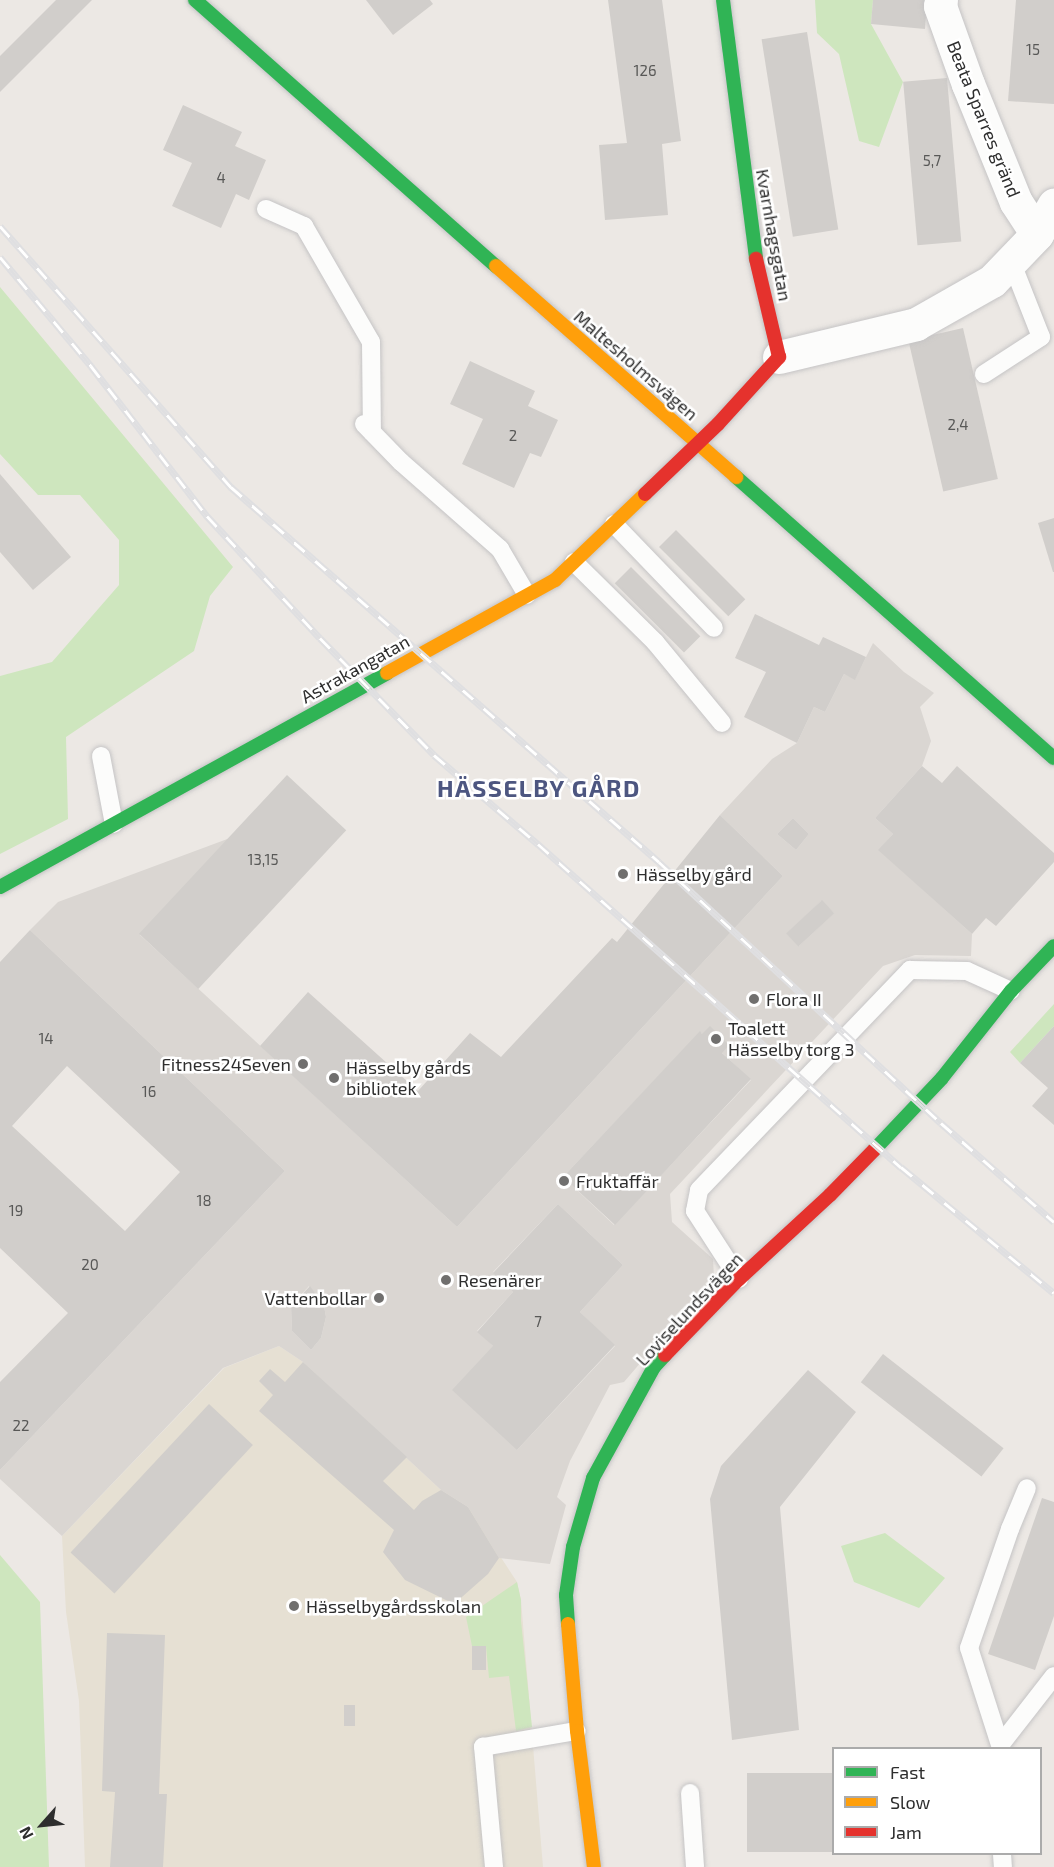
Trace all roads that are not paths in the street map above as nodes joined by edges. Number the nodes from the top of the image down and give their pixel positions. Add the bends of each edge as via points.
1 (195, 0) edge
2 (723, 0) edge
3 (941, 0) edge
4 (1054, 206) edge
5 (266, 209) dead end
6 (1036, 234) junction
7 (1011, 261) junction
8 (779, 357) junction
9 (984, 374) dead end
10 (698, 444) junction
11 (614, 524) junction
12 (574, 562) junction
13 (527, 596) junction
14 (714, 628) dead end
15 (722, 723) dead end
16 (101, 756) dead end
17 (1054, 758) edge
18 (114, 824) junction
19 (0, 887) edge
20 (1054, 946) edge
21 (1011, 991) junction
22 (740, 1279) junction
23 (1027, 1488) dead end
24 (1054, 1676) edge
25 (577, 1731) junction
26 (1001, 1746) edge
27 (690, 1793) dead end
28 (494, 1867) edge
29 (594, 1867) edge
30 (695, 1867) edge

1 - 10 street, Maltesholmsvägen
2 - 8 street, Kvarnhagsgatan via 755,256
3 - 6 street, Beata Sparres gränd via 968,84 1016,202
4 - 6 street
5 - 13 lane via 304,226 371,342 367,427 500,549
6 - 7 street
7 - 8 street via 992,281 916,324
7 - 9 lane via 1041,337
8 - 10 street
10 - 11 street, Astrakangatan
10 - 17 street, Maltesholmsvägen
11 - 12 street, Astrakangatan
11 - 14 lane
12 - 13 street, Astrakangatan via 555,580
12 - 15 lane via 655,642
13 - 18 street, Astrakangatan
16 - 18 lane
18 - 19 street, Astrakangatan
20 - 21 street, Loviselundsvägen
21 - 22 street, Loviselundsvägen via 942,1078 830,1195
21 - 22 lane via 967,971 910,970 699,1190 695,1211
22 - 25 street, Loviselundsvägen via 654,1367 593,1478 573,1548 566,1595
23 - 26 lane via 969,1648
24 - 26 lane
25 - 28 lane via 483,1747
25 - 29 street, Loviselundsvägen
27 - 30 lane

